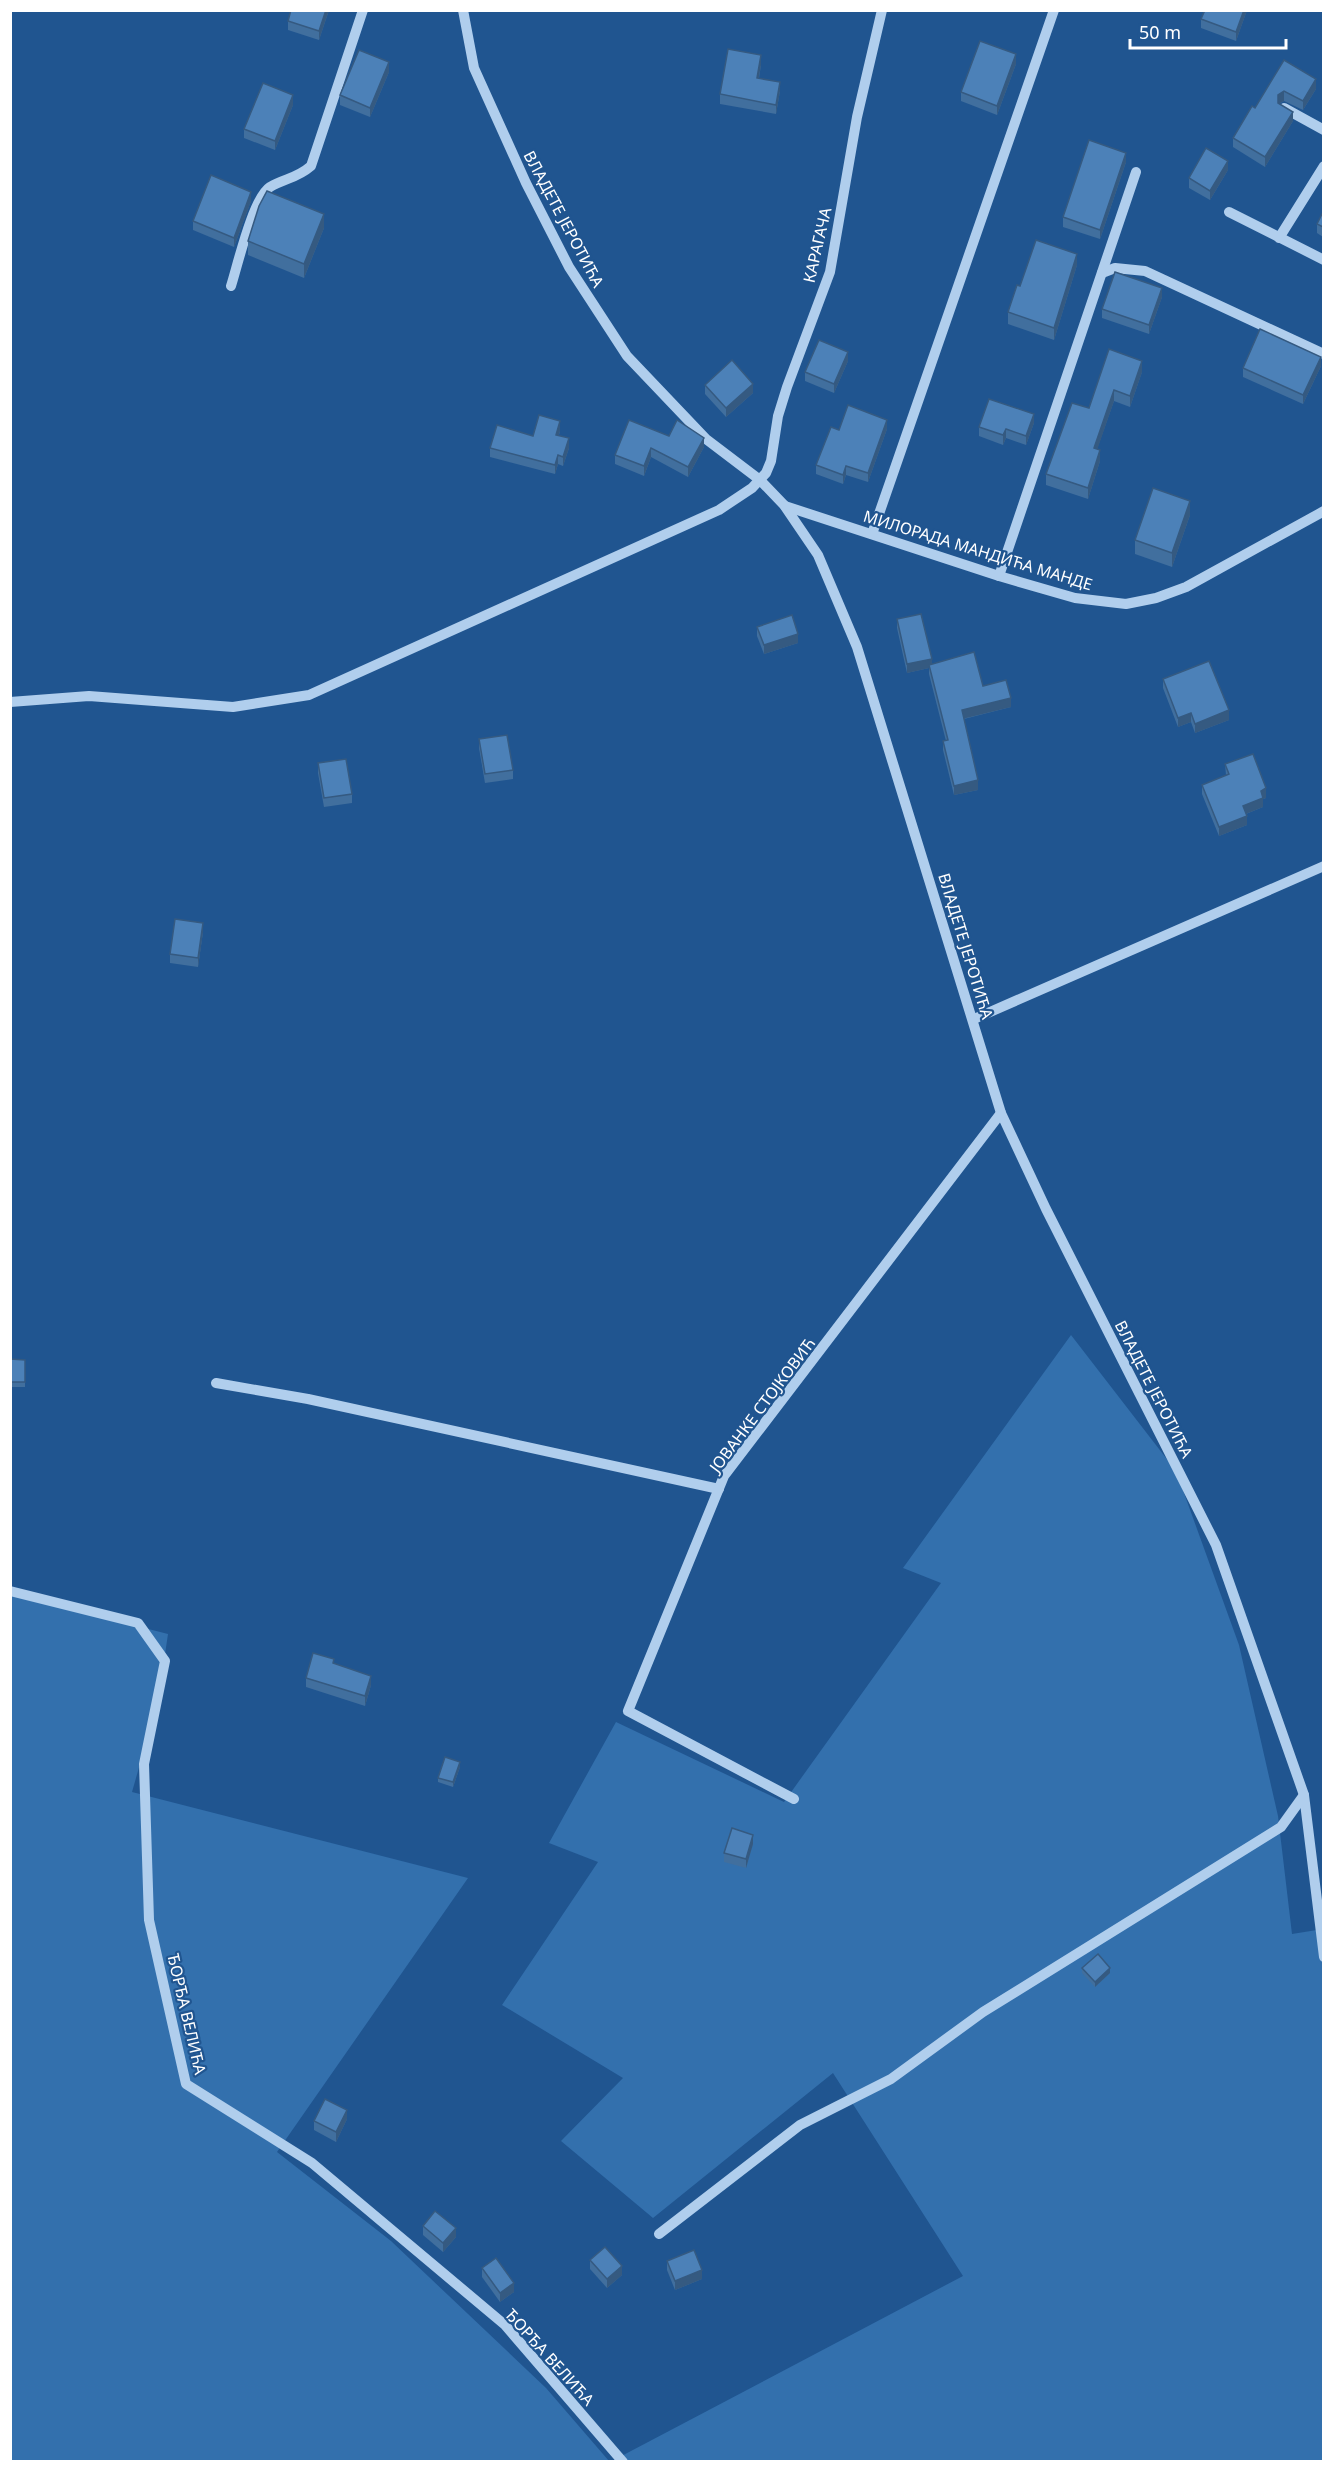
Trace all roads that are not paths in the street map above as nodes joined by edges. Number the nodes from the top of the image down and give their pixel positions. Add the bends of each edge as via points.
1 (363, 10) edge
2 (463, 10) edge
3 (882, 10) edge
4 (1054, 10) edge
5 (1284, 108) edge
6 (1323, 130) edge
7 (1323, 166) edge
8 (1136, 172) dead end
9 (1229, 212) dead end
10 (1280, 238) junction
11 (1323, 260) edge
12 (1102, 273) junction
13 (231, 286) dead end
14 (1323, 354) edge
15 (760, 480) junction
16 (784, 506) junction
17 (1323, 514) edge
18 (872, 534) junction
19 (999, 576) junction
20 (10, 702) edge
21 (1323, 866) edge
22 (974, 1019) junction
23 (1001, 1113) junction
24 (216, 1383) dead end
25 (719, 1489) junction
26 (10, 1591) edge
27 (1304, 1795) junction
28 (794, 1799) dead end
29 (1323, 1957) edge
30 (659, 2234) dead end
31 (623, 2462) edge

1 - 13 street via 311,166 300,176 269,188 255,208
2 - 15 street, ВЛАДЕТЕ ЈЕРОТИЋА via 474,68 569,267 627,356 706,439
3 - 15 street, КАРАГАЧА via 857,117 830,273 787,387 771,461
4 - 18 street
5 - 6 street
7 - 10 street
8 - 12 street
9 - 10 street
10 - 11 street
12 - 14 street via 1115,268 1145,272
12 - 19 street
15 - 16 street, ВЛАДЕТЕ ЈЕРОТИЋА
15 - 20 street via 740,498 718,510 309,695 233,707 89,696
16 - 18 street, МИЛОРАДА МАНДИЋА МАНДЕ
16 - 22 street, ВЛАДЕТЕ ЈЕРОТИЋА via 818,555 857,647
17 - 19 street, МИЛОРАДА МАНДИЋА МАНДЕ via 1186,587 1126,604 1075,598
18 - 19 street, МИЛОРАДА МАНДИЋА МАНДЕ
21 - 22 street
22 - 23 street, ВЛАДЕТЕ ЈЕРОТИЋА
23 - 25 street, ЈОВАНКЕ СТОЈКОВИЋ via 724,1476
23 - 27 street, ВЛАДЕТЕ ЈЕРОТИЋА via 1216,1545
24 - 25 street via 308,1399
25 - 28 street, ЈОВАНКЕ СТОЈКОВИЋ via 628,1712
26 - 31 street, ЂОРЂА ВЕЛИЋА via 138,1623 165,1661 144,1764 149,1920 186,2084 312,2163 505,2325
27 - 29 street, ВЛАДЕТЕ ЈЕРОТИЋА
27 - 30 street via 1281,1827 983,2012 891,2079 800,2124

